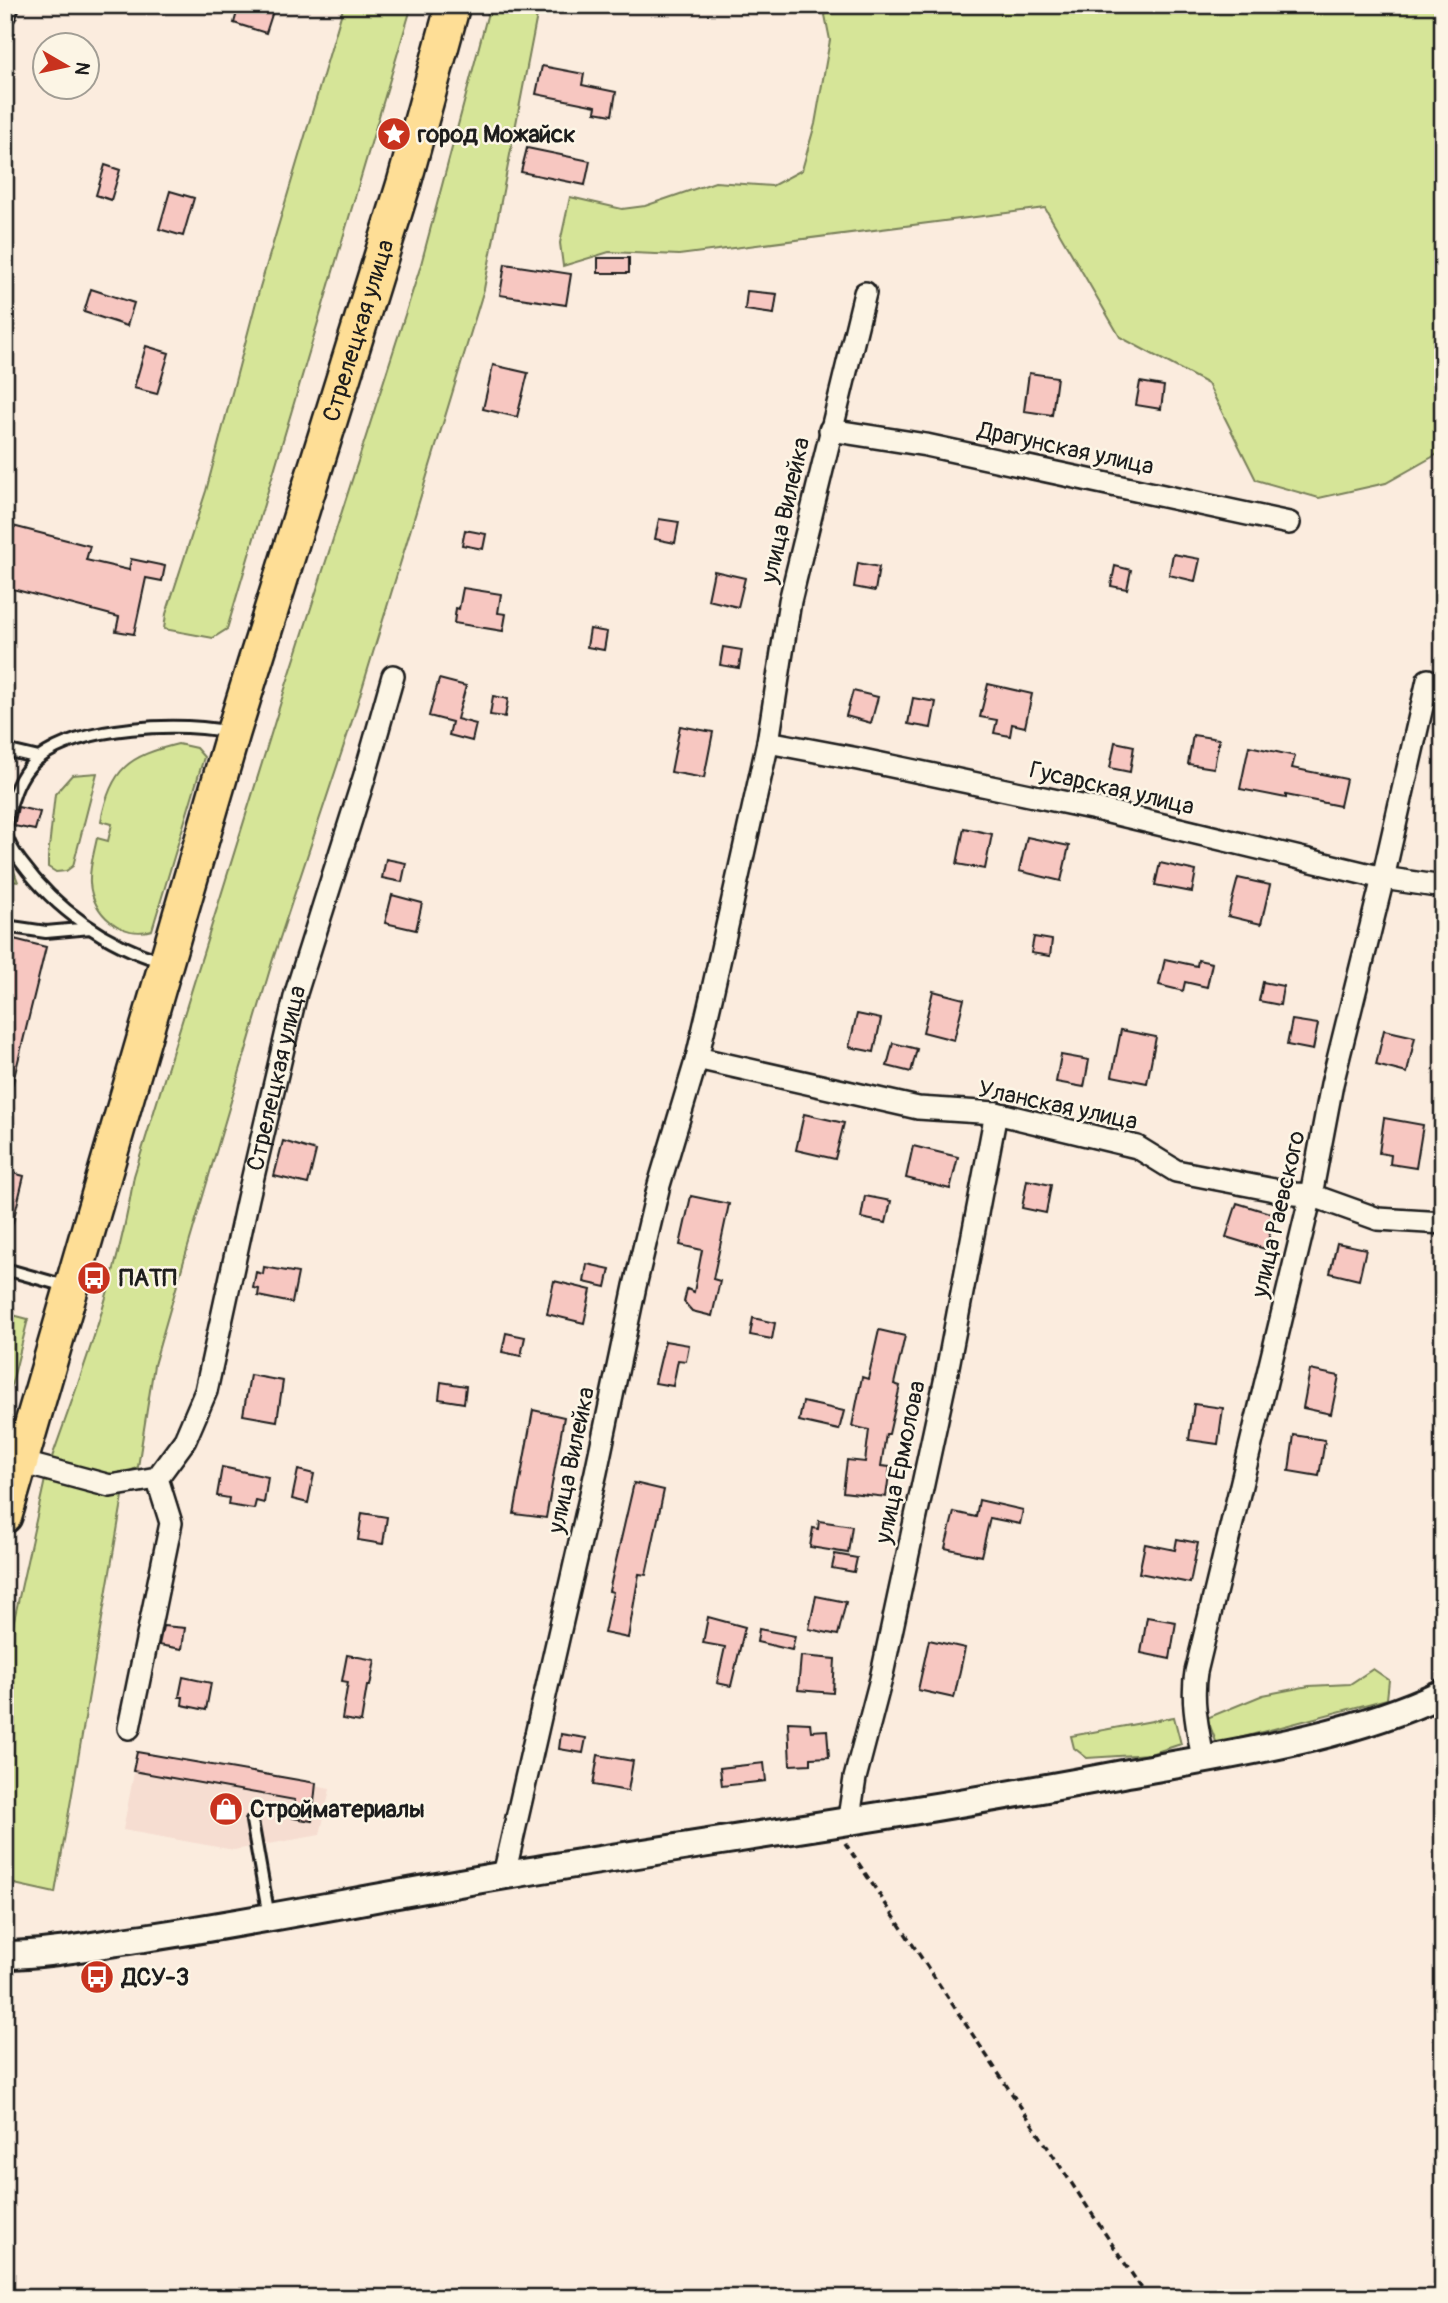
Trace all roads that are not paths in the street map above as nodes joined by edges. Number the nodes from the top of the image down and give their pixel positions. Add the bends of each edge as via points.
1 (8, 5) edge
2 (453, 5) edge
3 (5, 14) edge
4 (865, 293) dead end
5 (830, 430) junction
6 (1289, 523) dead end
7 (393, 676) dead end
8 (1428, 680) dead end
9 (233, 733) junction
10 (768, 742) junction
11 (5, 750) edge
12 (40, 758) junction
13 (1383, 878) junction
14 (1443, 887) edge
15 (5, 926) edge
16 (91, 928) junction
17 (167, 963) junction
18 (696, 1058) junction
19 (996, 1113) junction
20 (1311, 1195) junction
21 (1443, 1223) edge
22 (5, 1269) edge
23 (71, 1288) junction
24 (20, 1462) junction
25 (157, 1478) junction
26 (6, 1512) edge
27 (1443, 1693) edge
28 (129, 1728) dead end
29 (1203, 1759) junction
30 (252, 1821) dead end
31 (842, 1823) junction
32 (504, 1875) junction
33 (269, 1917) junction
34 (5, 1955) edge

1 - 3 street
2 - 9 main road, Стрелецкая улица via 404,183
4 - 5 street, улица Вилейка
5 - 6 street, Драгунская улица via 926,445
5 - 10 street, улица Вилейка via 790,601
7 - 25 street, Стрелецкая улица via 296,993 206,1391 185,1440
8 - 13 street, улица Раевского
9 - 12 lane via 166,726 127,730 64,745
9 - 17 main road, Стрелецкая улица
10 - 13 street, Гусарская улица via 1096,809
10 - 18 street, улица Вилейка
11 - 12 lane
12 - 16 lane via 23,775 15,792 7,836 35,881
13 - 14 street, Гусарская улица
13 - 20 street, улица Раевского via 1332,1084
15 - 16 lane via 46,932
16 - 17 lane via 122,947
17 - 23 main road, Стрелецкая улица
18 - 19 street, Уланская улица via 918,1108
18 - 32 street, улица Вилейка via 635,1286
19 - 20 street, Уланская улица via 1137,1147 1176,1171
19 - 31 street, улица Ермолова via 881,1679 850,1811
20 - 21 street, Уланская улица via 1378,1219
20 - 29 street, улица Раевского via 1196,1672 1196,1720
22 - 23 lane
23 - 24 main road, Стрелецкая улица
24 - 25 street via 110,1486
24 - 26 main road, Стрелецкая улица
25 - 28 street via 172,1523
27 - 29 street via 1340,1731
29 - 31 street
30 - 33 lane
31 - 32 street
32 - 33 street
33 - 34 street

